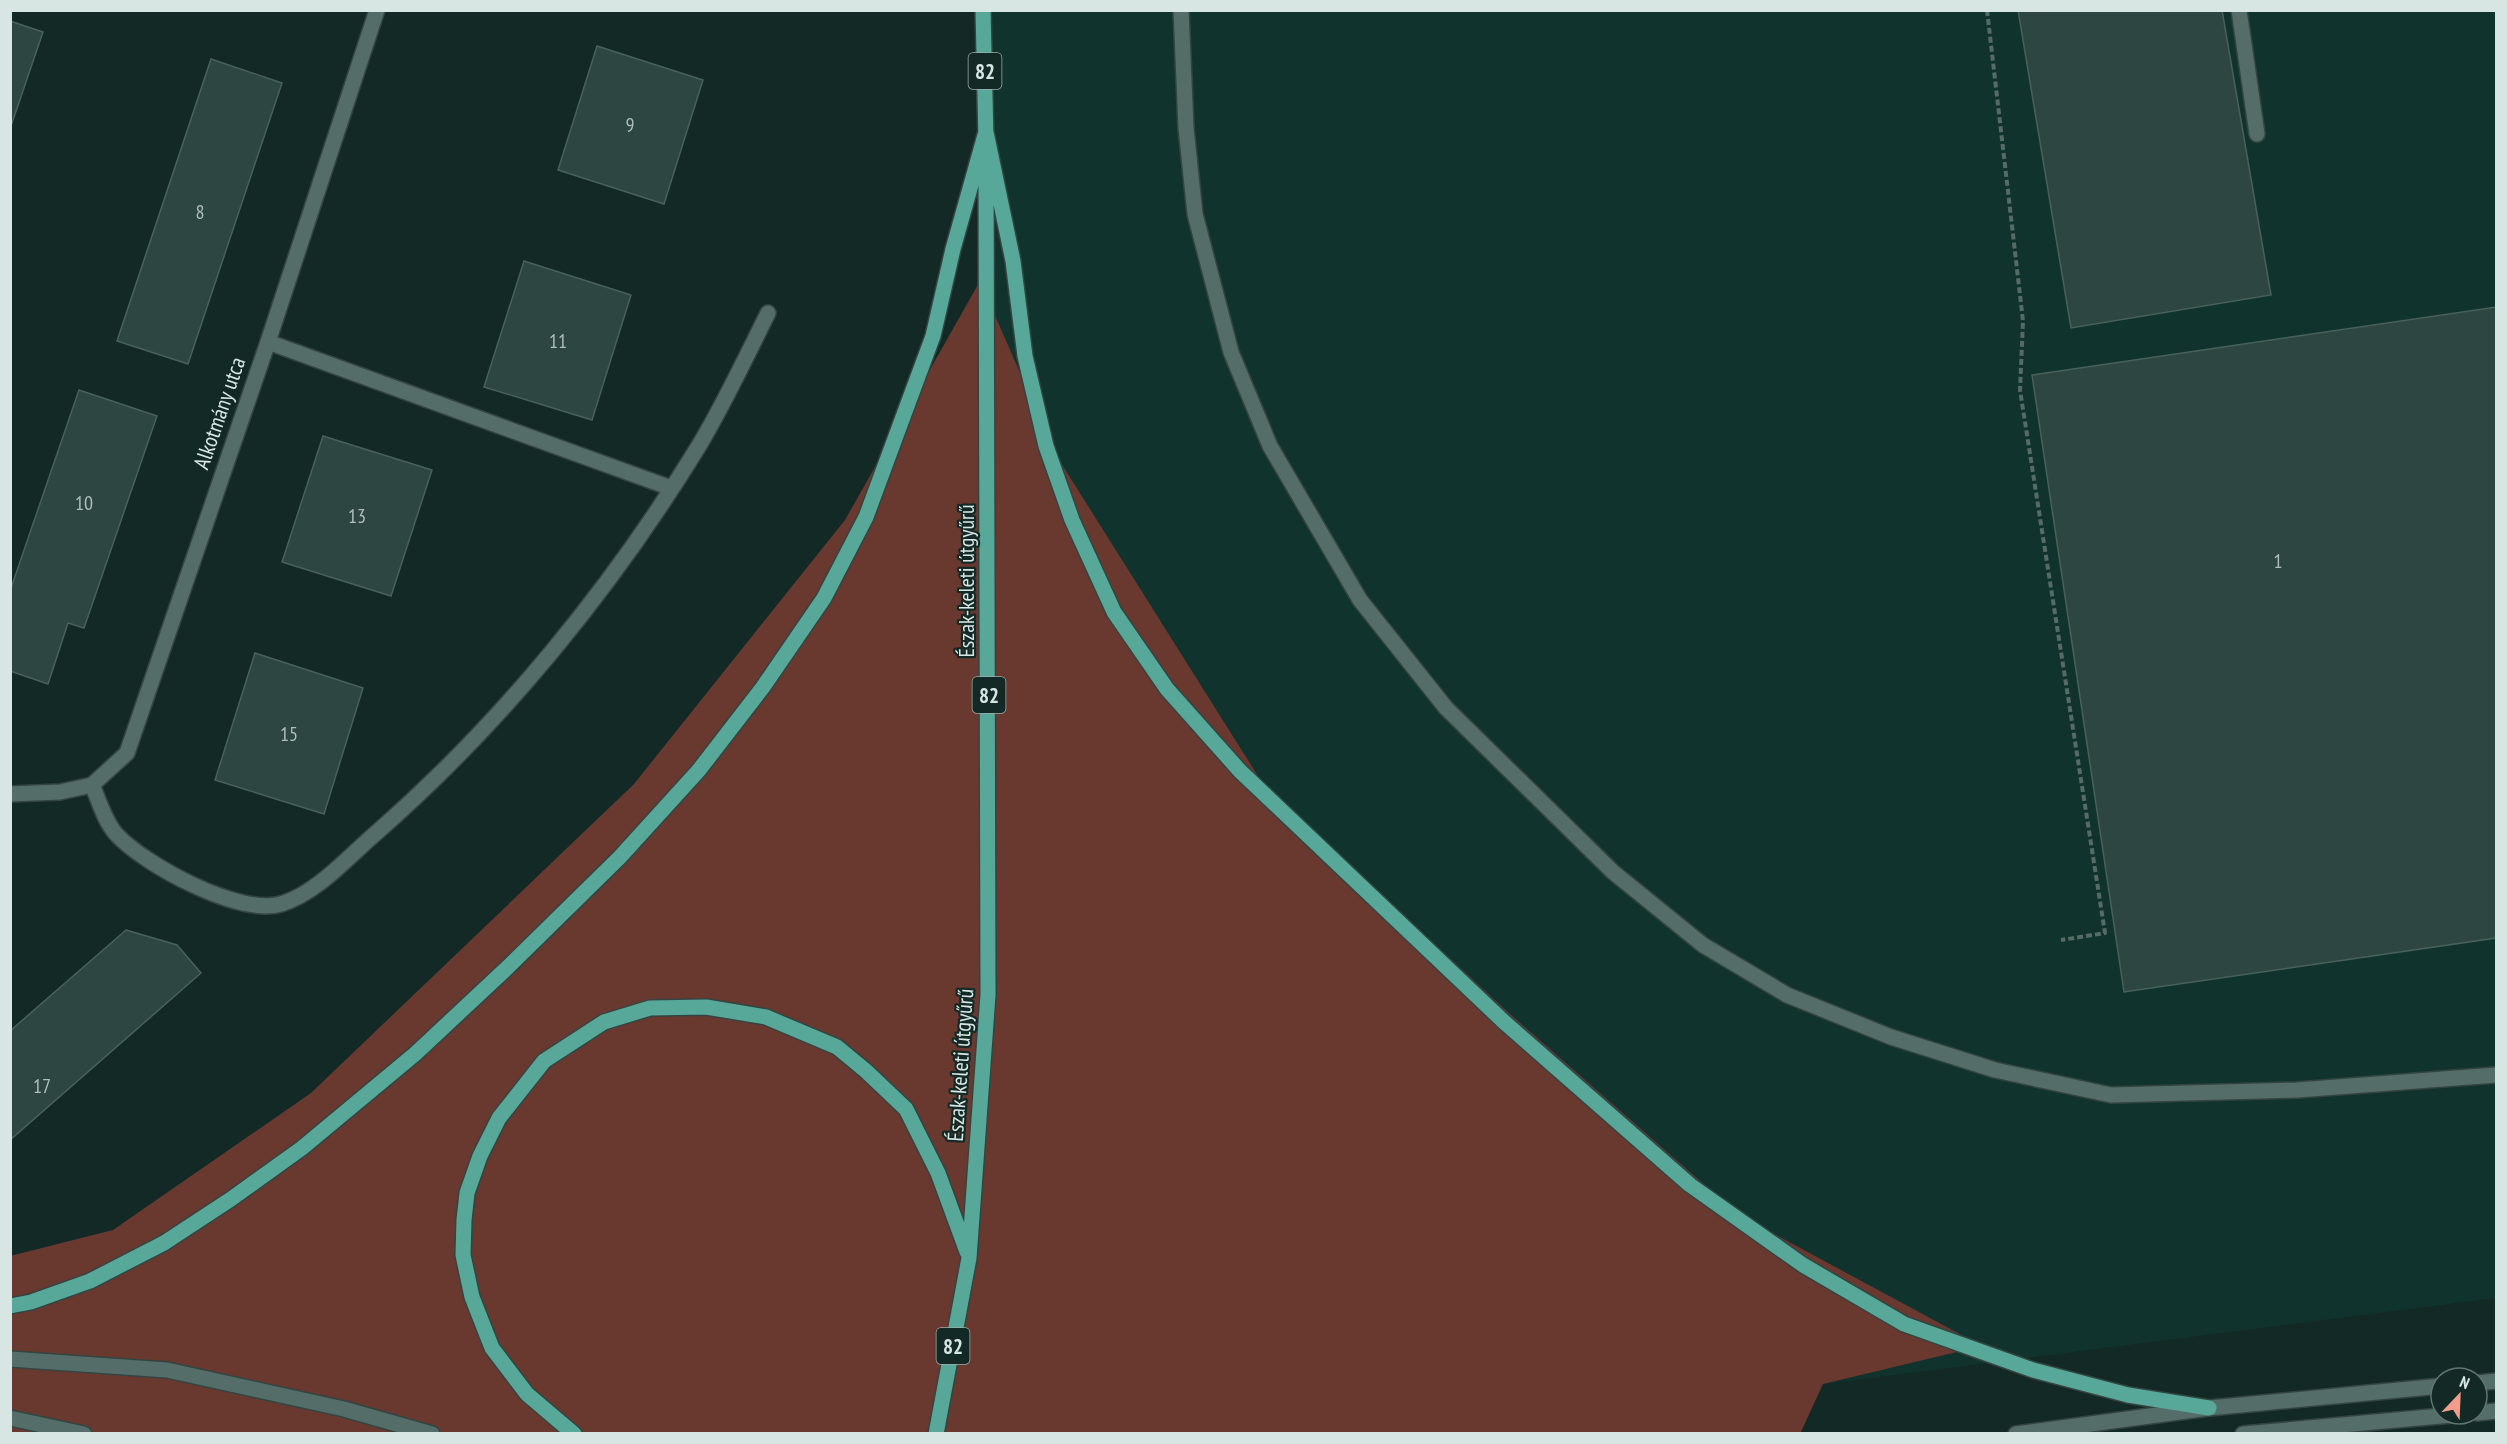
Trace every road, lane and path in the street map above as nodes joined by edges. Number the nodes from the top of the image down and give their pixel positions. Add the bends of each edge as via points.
1 (377, 10) edge
2 (983, 10) edge
3 (1181, 10) edge
4 (1987, 10) edge
5 (2238, 10) edge
6 (986, 132) junction
7 (2257, 134) dead end
8 (768, 313) dead end
9 (267, 342) junction
10 (671, 488) junction
11 (92, 785) junction
12 (10, 794) edge
13 (2061, 940) dead end
14 (2496, 1075) edge
15 (969, 1258) junction
16 (10, 1306) edge
17 (10, 1359) edge
18 (2429, 1387) edge
19 (2210, 1407) junction
20 (2429, 1417) edge
21 (10, 1418) edge
22 (84, 1434) edge
23 (432, 1434) edge
24 (574, 1434) edge
25 (936, 1434) edge
26 (2016, 1434) edge
27 (2243, 1434) edge

1 - 9 street, Alkotmány utca
2 - 6 main road, Észak-keleti útgyűrű / 82
3 - 14 street via 1186,129 1195,214 1231,352 1270,446 1360,600 1446,708 1613,872 1703,945 1788,995 1891,1037 1995,1070 2111,1095 2297,1090
4 - 13 path via 2023,321 2020,390 2105,933
5 - 7 street
6 - 15 main road, Észak-keleti útgyűrű / 82 via 988,995
6 - 16 main road via 933,336 866,517 824,598 699,770 620,857 508,967 415,1053 302,1148 164,1243 90,1281
6 - 19 main road via 1013,261 1025,356 1046,446 1072,520 1114,612 1167,689 1240,771 1503,1021 1690,1185 1803,1264 1904,1324 2022,1366 2128,1395
8 - 10 street via 715,416
9 - 10 street
9 - 11 street, Alkotmány utca via 127,753
10 - 11 street via 574,625 483,728 396,815 302,893 280,904 257,906 188,882 140,856 114,832
11 - 12 street via 60,792
15 - 24 main road via 938,1173 906,1109 837,1047 766,1017 706,1007 650,1008 604,1022 544,1061 499,1118 467,1193 464,1220 463,1255 472,1297 492,1347 527,1394
15 - 25 main road, 82
17 - 23 street via 167,1370 344,1409
18 - 19 street
19 - 26 street
20 - 27 street
21 - 22 street

